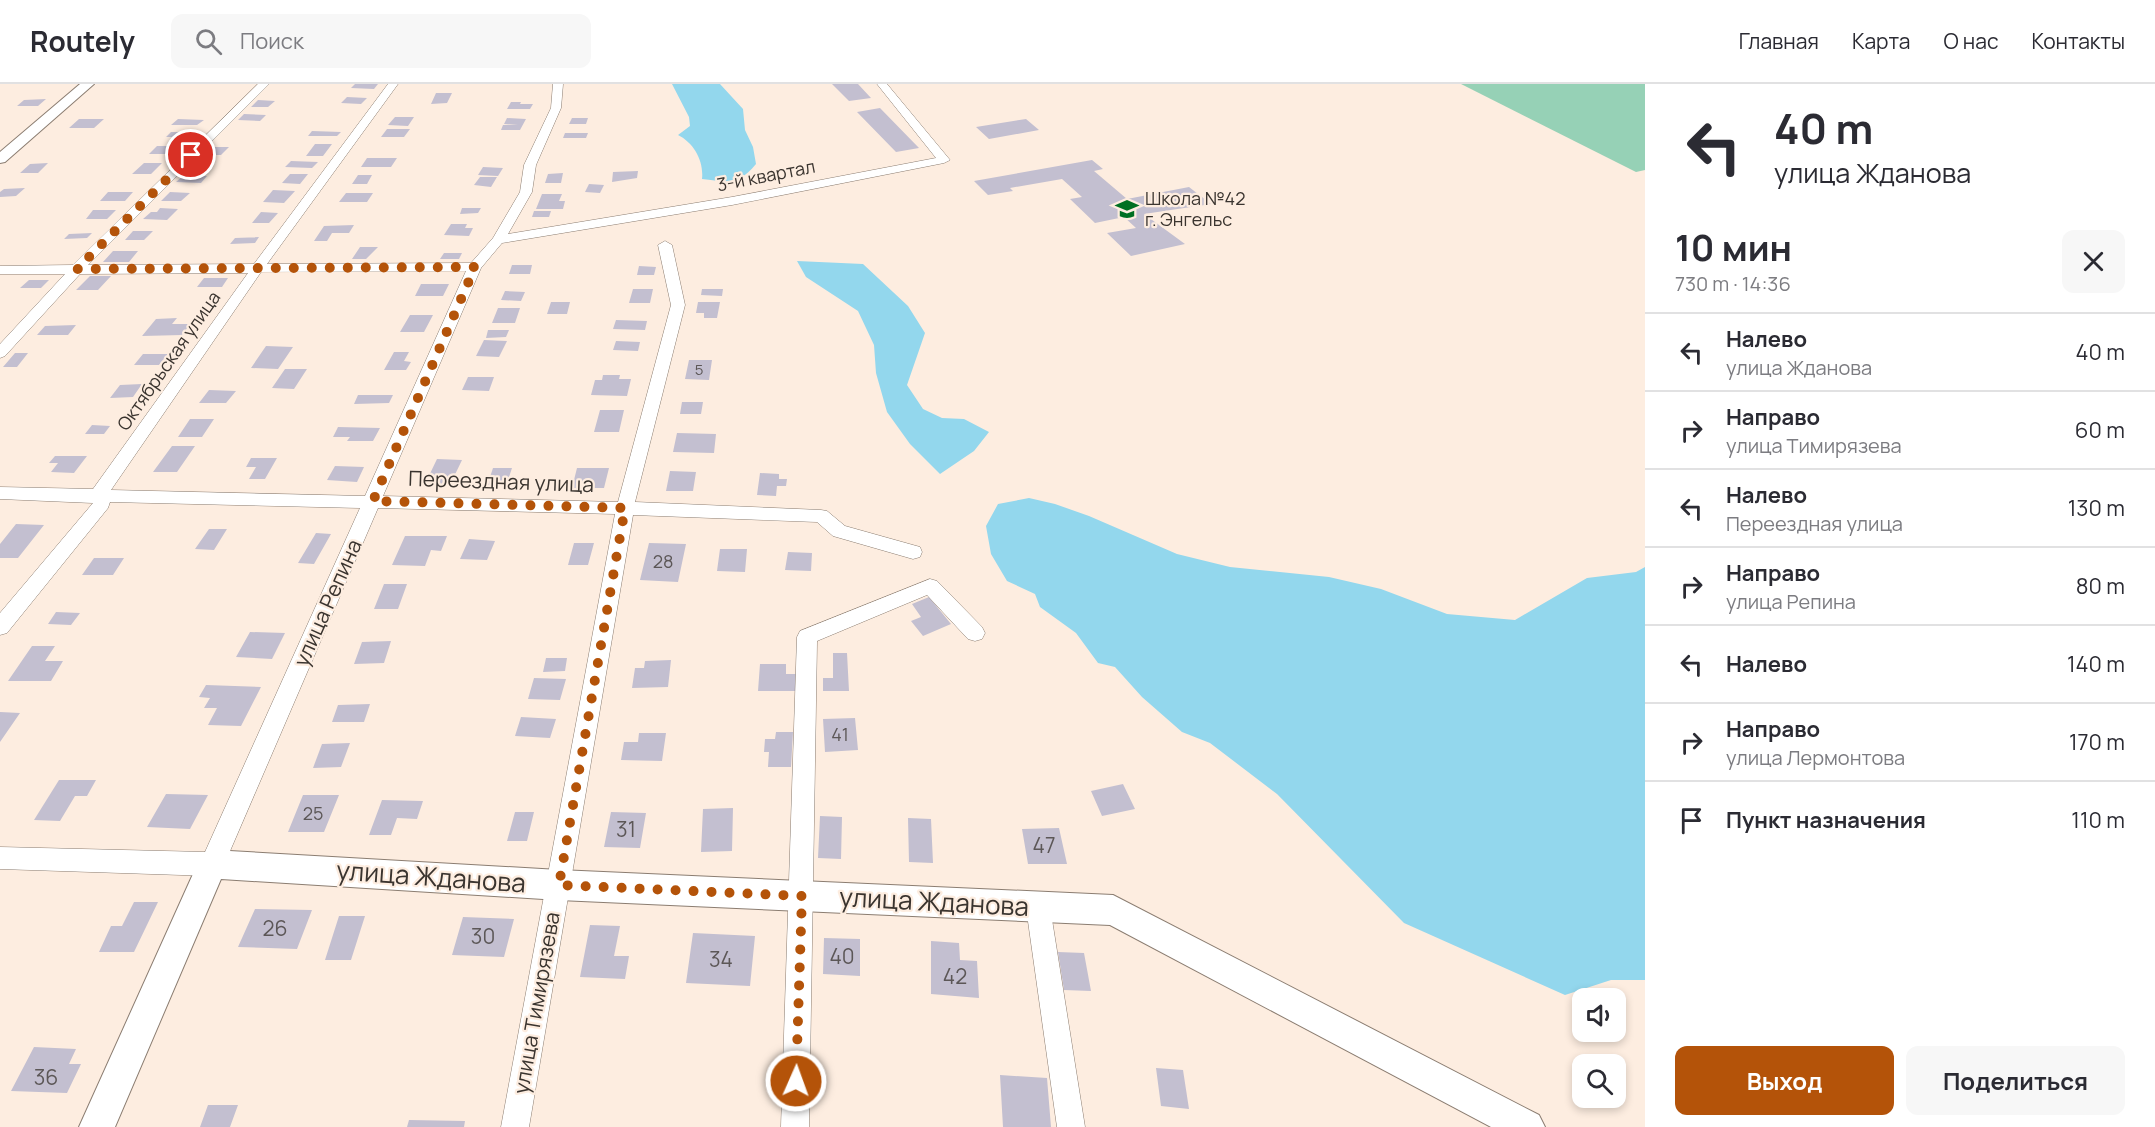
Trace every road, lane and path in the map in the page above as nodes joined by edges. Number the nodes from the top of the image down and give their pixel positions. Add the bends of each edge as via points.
1 (87, 84) edge
2 (264, 84) edge
3 (393, 84) edge
4 (558, 84) edge
5 (882, 84) edge
6 (0, 159) edge
7 (498, 240) junction
8 (665, 245) dead end
9 (475, 267) junction
10 (257, 268) junction
11 (77, 269) junction
12 (0, 270) edge
13 (0, 353) edge
14 (0, 493) edge
15 (99, 494) junction
16 (373, 501) junction
17 (625, 508) junction
18 (913, 552) dead end
19 (0, 627) edge
20 (975, 633) dead end
21 (0, 858) edge
22 (212, 864) junction
23 (559, 885) junction
24 (802, 896) junction
25 (1038, 907) junction
26 (97, 1127) edge
27 (515, 1127) edge
28 (795, 1127) edge
29 (1071, 1127) edge
30 (1527, 1127) edge

1 - 6 street
2 - 11 street
3 - 10 street, Октябрьская улица
4 - 7 street, улица Репина via 556,108 530,165 526,192
5 - 7 street, 3-й квартал via 944,160
7 - 9 street, улица Репина
8 - 17 street, улица Тимирязева via 678,306
9 - 10 street
9 - 16 street, улица Репина
10 - 11 street
10 - 15 street, Октябрьская улица
11 - 12 street
11 - 13 street
14 - 15 street, Переездная улица
15 - 16 street, Переездная улица
15 - 19 street, Октябрьская улица via 102,504
16 - 17 street, Переездная улица
16 - 22 street, улица Репина
17 - 18 street, Переездная улица via 821,516 839,531
17 - 23 street, улица Тимирязева
20 - 24 street via 930,586 807,637
21 - 22 street, улица Жданова
22 - 23 street, улица Жданова
22 - 26 street, улица Репина
23 - 24 street, улица Жданова
23 - 27 street, улица Тимирязева
24 - 25 street, улица Жданова
24 - 28 street
25 - 29 street
25 - 30 street, улица Жданова via 1113,910

